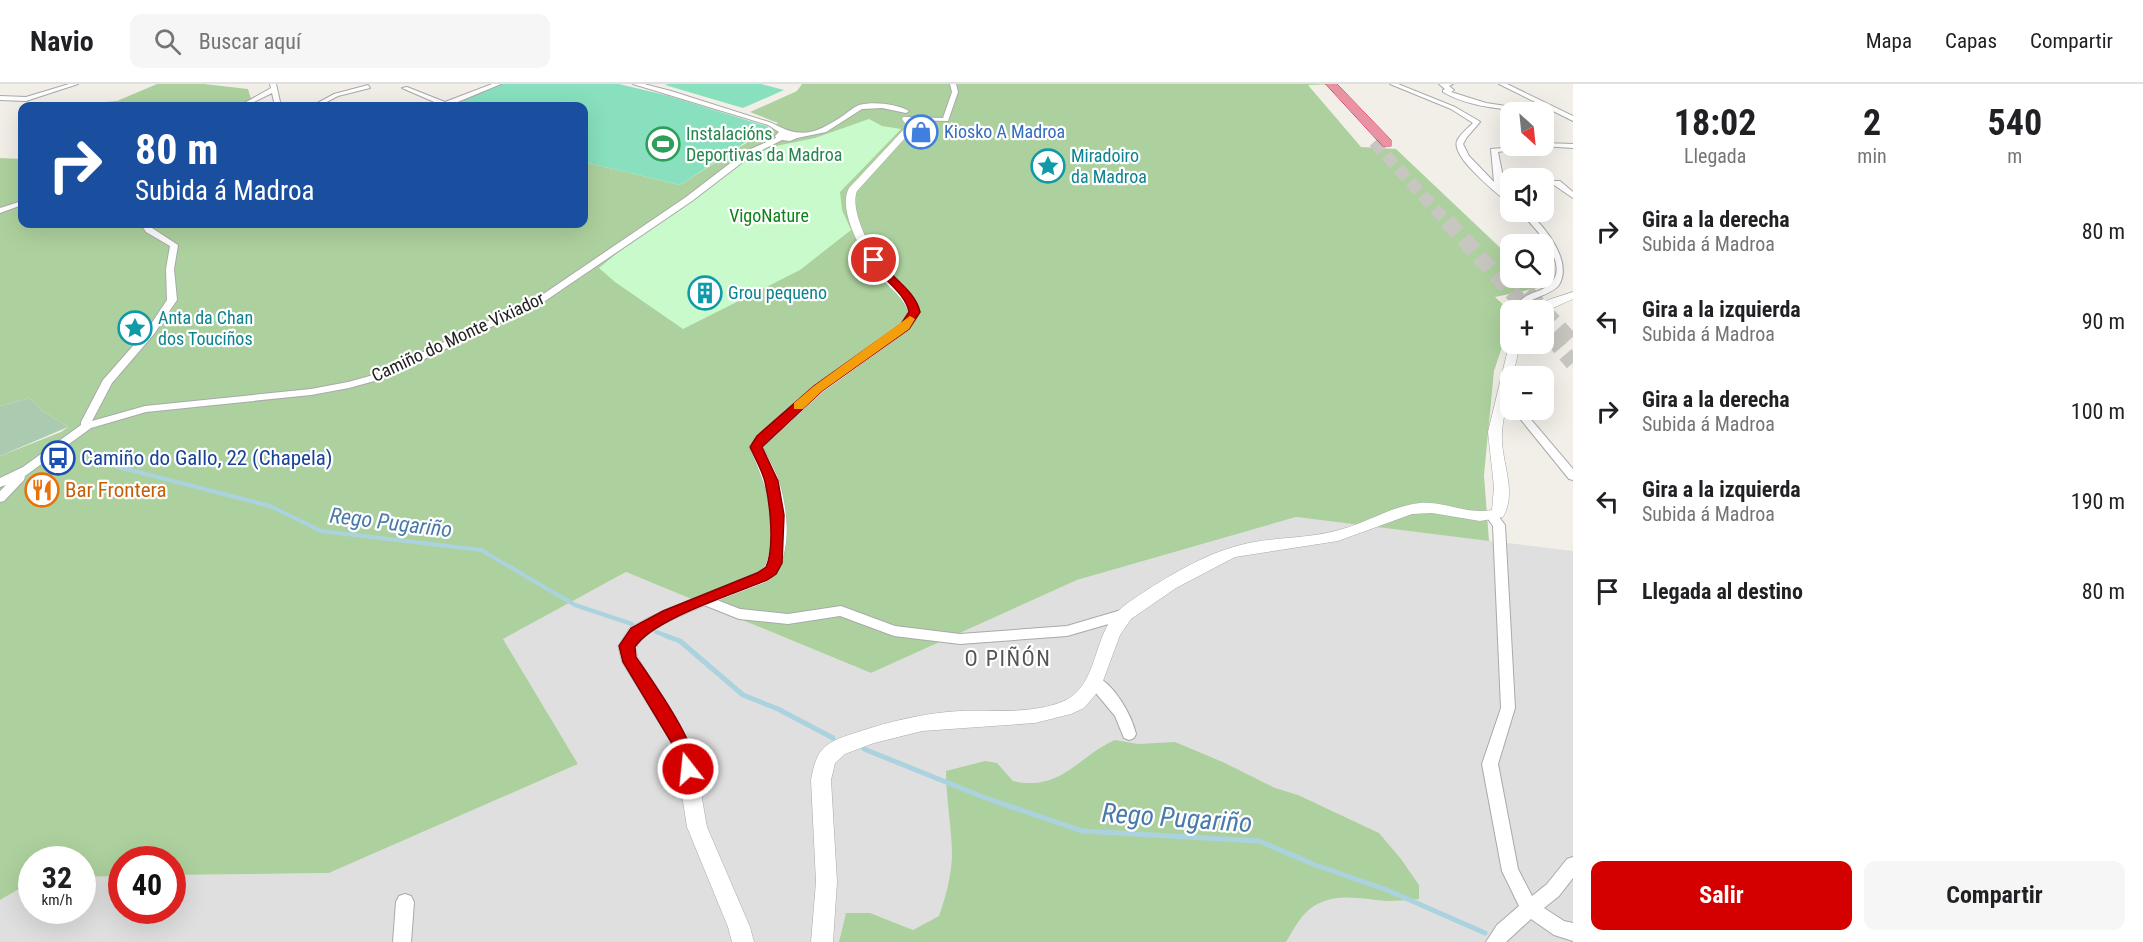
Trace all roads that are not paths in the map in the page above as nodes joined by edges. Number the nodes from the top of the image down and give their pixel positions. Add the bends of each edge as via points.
1 (75, 84) edge
2 (498, 84) edge
3 (636, 84) edge
4 (953, 84) edge
5 (1321, 84) edge
6 (1331, 84) edge
7 (1393, 84) edge
8 (1450, 84) edge
9 (1502, 84) edge
10 (274, 87) edge
11 (368, 87) dead end
12 (405, 88) dead end
13 (1522, 93) junction
14 (1509, 94) dead end
15 (0, 98) edge
16 (249, 102) edge
17 (277, 102) edge
18 (323, 102) edge
19 (435, 102) edge
20 (454, 102) edge
21 (1485, 105) junction
22 (1500, 107) edge
23 (856, 109) junction
24 (1554, 114) edge
25 (1564, 114) junction
26 (906, 115) junction
27 (1470, 117) junction
28 (1573, 119) edge
29 (783, 136) junction
30 (1374, 142) tunnel mouth
31 (1387, 143) tunnel mouth
32 (1554, 145) edge
33 (1573, 146) edge
34 (1500, 150) edge
35 (1557, 183) dead end
36 (1497, 188) junction
37 (1500, 191) edge
38 (1573, 196) edge
39 (18, 204) edge
40 (0, 211) edge
41 (1535, 222) edge
42 (148, 228) edge
43 (1573, 296) edge
44 (1526, 300) edge
45 (1554, 301) edge
46 (1500, 411) edge
47 (1526, 420) edge
48 (87, 426) junction
49 (27, 470) junction
50 (1573, 476) edge
51 (0, 483) edge
52 (0, 498) edge
53 (1492, 516) junction
54 (704, 600) junction
55 (1129, 612) junction
56 (1095, 682) junction
57 (1129, 734) dead end
58 (1573, 865) edge
59 (405, 902) dead end
60 (1530, 909) junction
61 (1573, 932) edge
62 (402, 942) edge
63 (743, 942) edge
64 (822, 942) edge
65 (1495, 942) edge

1 - 15 street via 26,99
2 - 20 street
3 - 29 street via 761,121
4 - 26 street via 956,92 948,117 942,121
5 - 30 highway
6 - 31 highway
7 - 27 street
8 - 21 street via 1442,84 1451,90 1444,91
9 - 13 street
10 - 16 street
10 - 17 street
11 - 18 street
12 - 19 street
13 - 14 street
13 - 25 street
21 - 22 street
21 - 27 street via 1471,108
23 - 26 street via 874,107
23 - 26 street via 874,105
23 - 29 street, Camiño do Monte Vixiador via 824,131 790,139
24 - 25 street
25 - 28 street
26 - 54 street via 912,126 852,190 849,198 851,212 874,260 912,301 914,312 905,327 818,389 756,447 772,481 777,515 775,563 762,577
27 - 36 street via 1477,124 1462,139 1463,155
29 - 48 street, Camiño do Monte Vixiador via 749,153 689,199 542,299 381,376 311,392 145,409
32 - 33 street
34 - 36 street via 1494,151 1500,177
35 - 38 street
36 - 37 street
39 - 40 street
41 - 44 street via 1559,245 1566,265 1558,283
42 - 48 street via 174,245 170,269 172,300 151,332 107,382
43 - 45 street
46 - 53 street via 1494,445 1502,502 1498,513
47 - 50 street
48 - 49 street, Camiño do Monte Vixiador
49 - 51 street, Camiño do Monte Vixiador
49 - 52 street
53 - 55 street via 1425,507 1339,536 1228,553
53 - 60 street via 1499,525 1508,708 1490,764 1510,871
54 - 55 street via 739,614 788,619 841,611 894,631 960,639 1067,632
54 - 63 street via 636,632 627,646 628,657 684,748 697,826
55 - 56 street via 1118,624
56 - 57 street via 1116,705
56 - 64 street via 1077,704 1051,713 904,726 835,750 823,770 820,803 827,916
58 - 60 street via 1553,890
59 - 62 street
60 - 61 street
60 - 65 street

